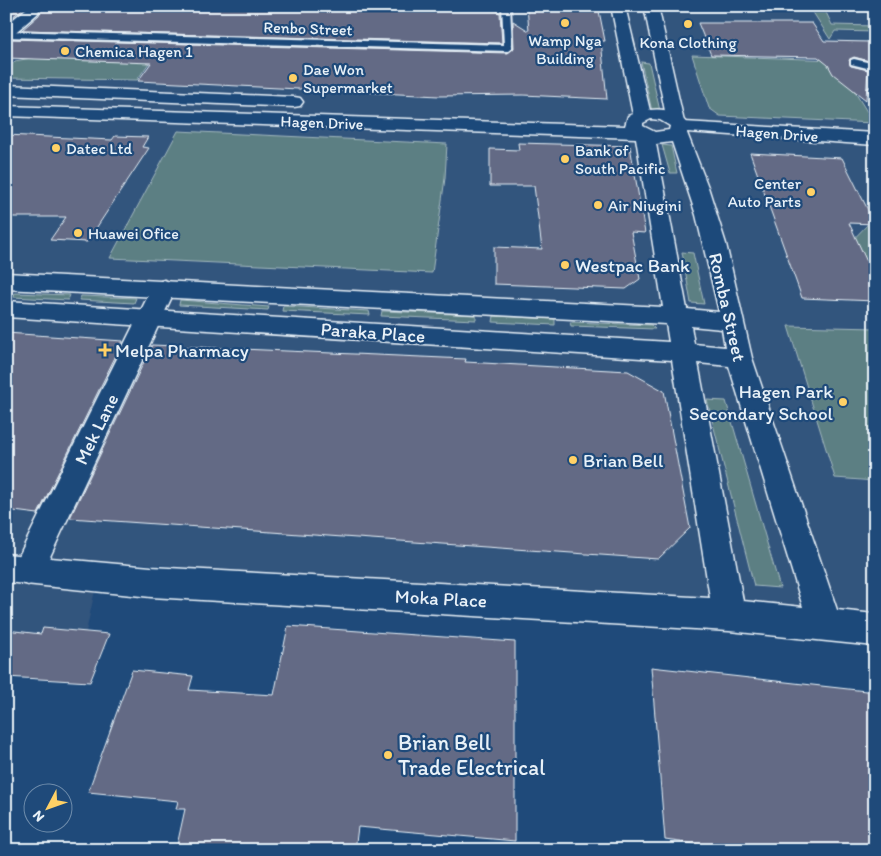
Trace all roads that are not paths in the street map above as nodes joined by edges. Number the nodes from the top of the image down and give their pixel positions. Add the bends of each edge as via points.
1 (506, 6) edge
2 (618, 6) edge
3 (651, 6) edge
4 (35, 9) edge
5 (6, 34) edge
6 (854, 62) dead end
7 (875, 68) edge
8 (6, 90) edge
9 (311, 102) dead end
10 (498, 110) dead end
11 (6, 111) edge
12 (641, 125) junction
13 (678, 127) junction
14 (875, 139) edge
15 (6, 281) edge
16 (164, 288) junction
17 (6, 309) edge
18 (676, 316) junction
19 (148, 318) junction
20 (734, 322) junction
21 (682, 352) junction
22 (739, 358) junction
23 (17, 569) edge
24 (729, 614) junction
25 (825, 625) junction
26 (875, 630) edge

1 - 5 lane, Renbo Street via 508,48
2 - 12 street
3 - 13 street, Romba Street
4 - 5 street
6 - 7 lane
8 - 9 street, Hagen Drive
10 - 12 street
11 - 12 street, Hagen Drive
12 - 13 street, Hagen Drive via 667,138
12 - 18 street
13 - 14 street, Hagen Drive
13 - 20 street, Romba Street via 699,188
15 - 16 street, Paraka Place
16 - 18 street, Paraka Place
16 - 19 street, Mek Lane
17 - 19 street, Paraka Place
18 - 20 street, Paraka Place
18 - 21 street
19 - 21 street, Paraka Place
19 - 23 street, Mek Lane
20 - 22 street, Romba Street
21 - 22 street, Paraka Place
21 - 24 street
22 - 25 street, Romba Street
23 - 24 street, Moka Place via 151,582
24 - 25 street, Moka Place
25 - 26 street, Moka Place

